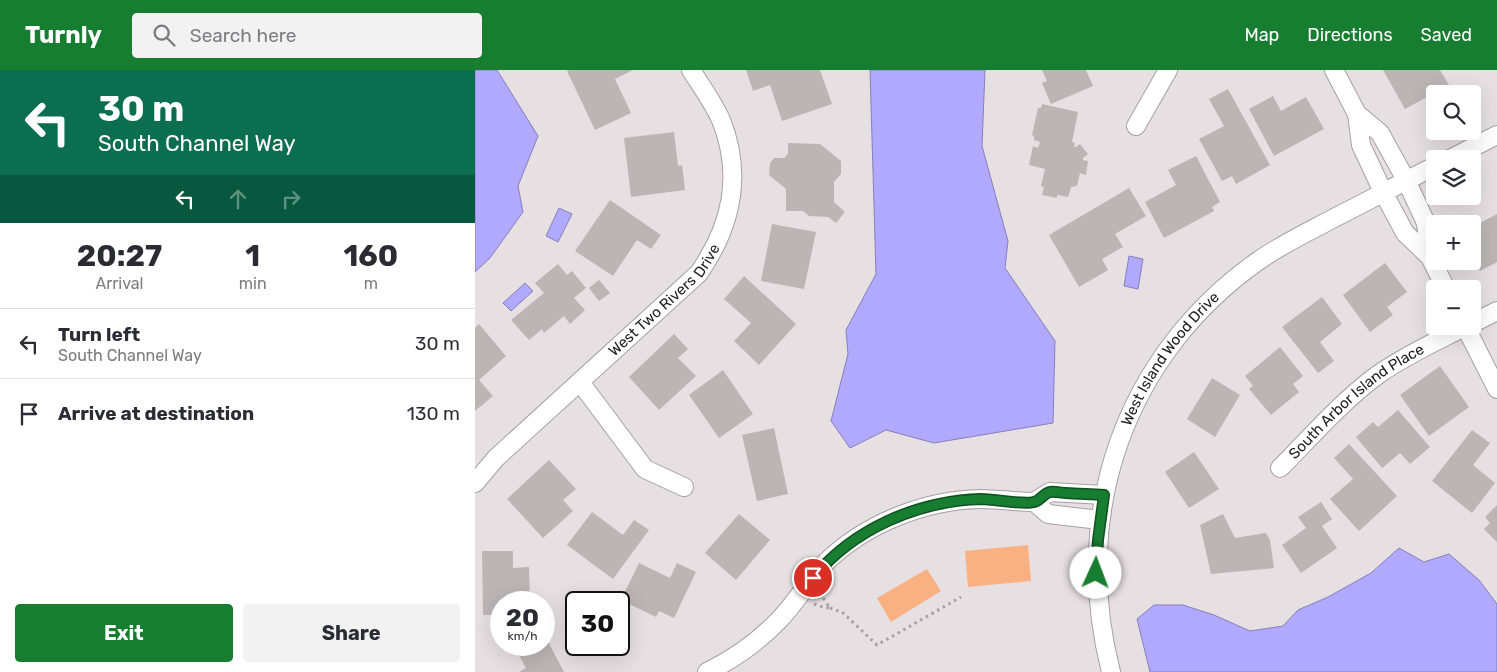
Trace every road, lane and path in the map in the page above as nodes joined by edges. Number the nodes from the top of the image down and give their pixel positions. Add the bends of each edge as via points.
1 (691, 70) edge
2 (1168, 70) edge
3 (1334, 70) edge
4 (1357, 114) junction
5 (1136, 126) dead end
6 (1497, 135) edge
7 (1468, 150) edge
8 (1426, 170) edge
9 (1406, 180) junction
10 (1383, 192) junction
11 (1426, 223) edge
12 (1426, 253) edge
13 (1497, 311) edge
14 (1481, 319) edge
15 (1450, 335) edge
16 (1471, 335) edge
17 (580, 382) junction
18 (1497, 389) edge
19 (1280, 468) dead end
20 (475, 483) edge
21 (684, 487) dead end
22 (1104, 495) junction
23 (1034, 502) junction
24 (1100, 520) junction
25 (821, 595) dead end
26 (961, 597) dead end
27 (814, 604) dead end
28 (830, 608) junction
29 (707, 672) edge
30 (1111, 672) edge

1 - 17 street, West Two Rivers Drive via 721,120 729,147 733,173 723,232 699,272
2 - 5 street
3 - 4 street
4 - 9 street via 1380,133
4 - 10 street via 1361,145
6 - 7 street
8 - 9 street, West Island Wood Drive
9 - 10 street, West Island Wood Drive
9 - 11 street
10 - 12 street via 1405,233
10 - 22 street, West Island Wood Drive via 1259,261 1195,316 1165,354 1136,402 1110,469
13 - 14 street, South Arbor Island Place
15 - 19 street, South Arbor Island Place via 1379,374 1352,396
16 - 18 street
17 - 20 street, West Two Rivers Drive via 496,458
17 - 21 street via 645,469
22 - 23 street via 1050,492
22 - 24 street, West Island Wood Drive
23 - 24 street via 1048,514
23 - 29 street via 982,499 936,504 895,517 851,542 824,565 781,618 759,639
24 - 30 street, West Island Wood Drive via 1096,573 1098,605
25 - 28 path
26 - 28 path via 877,645 842,612
27 - 28 path

